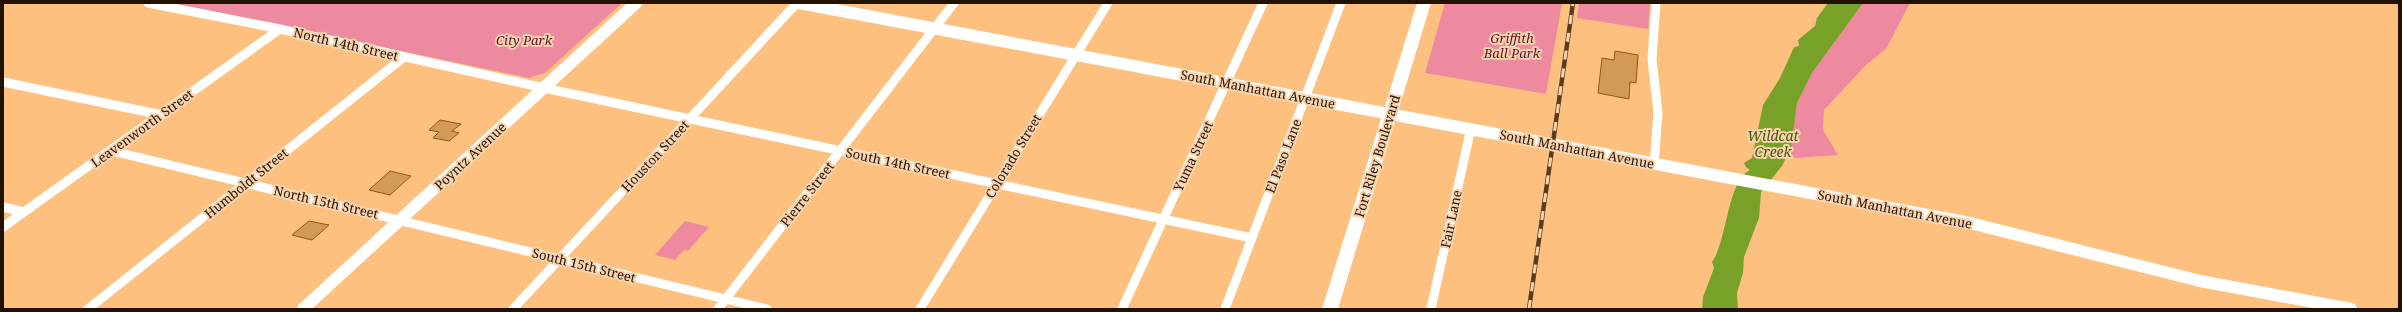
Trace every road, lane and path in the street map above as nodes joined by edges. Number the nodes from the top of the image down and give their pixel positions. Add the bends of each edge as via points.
1 (148, 3) edge
2 (636, 3) edge
3 (798, 3) edge
4 (954, 3) edge
5 (1108, 3) edge
6 (1264, 3) edge
7 (1341, 3) edge
8 (1424, 3) edge
9 (1656, 3) edge
10 (935, 28) junction
11 (280, 29) junction
12 (1075, 54) junction
13 (404, 57) junction
14 (3, 82) edge
15 (1227, 83) junction
16 (544, 88) junction
17 (1305, 97) junction
18 (1390, 113) junction
19 (162, 115) junction
20 (689, 119) junction
21 (1471, 128) junction
22 (112, 151) junction
23 (840, 151) junction
24 (1654, 164) junction
25 (245, 184) junction
26 (996, 184) junction
27 (3, 207) edge
28 (24, 212) junction
29 (401, 220) junction
30 (1164, 220) junction
31 (3, 227) edge
32 (1252, 238) junction
33 (559, 259) junction
34 (725, 299) junction
35 (88, 309) edge
36 (303, 309) edge
37 (513, 309) edge
38 (718, 309) edge
39 (767, 309) edge
40 (920, 309) edge
41 (1122, 309) edge
42 (1225, 309) edge
43 (1330, 309) edge
44 (1431, 309) edge
45 (2351, 309) edge

1 - 11 street, North 14th Street
2 - 16 street, Poyntz Avenue
3 - 10 street, South Manhattan Avenue
3 - 20 street, Houston Street
4 - 10 street, Pierre Street
5 - 12 street, Colorado Street
6 - 15 street, Yuma Street
7 - 17 street, El Paso Lane
8 - 18 highway, Fort Riley Boulevard
9 - 24 street via 1652,59 1658,113
10 - 12 street, South Manhattan Avenue
10 - 23 street, Pierre Street
11 - 13 street, North 14th Street
11 - 19 street, Leavenworth Street
12 - 15 street, South Manhattan Avenue
12 - 26 street, Colorado Street
13 - 16 street, North 14th Street
13 - 25 street, Humboldt Street
14 - 19 street
15 - 17 street, South Manhattan Avenue
15 - 30 street, Yuma Street
16 - 20 street, South 14th Street
16 - 29 street, Poyntz Avenue
17 - 18 street, South Manhattan Avenue
17 - 32 street, El Paso Lane
18 - 21 street, South Manhattan Avenue
18 - 43 highway, Fort Riley Boulevard
19 - 22 street, Leavenworth Street
20 - 23 street, South 14th Street
20 - 33 street, Houston Street
21 - 24 street, South Manhattan Avenue
21 - 44 street, Fair Lane
22 - 25 street, North 15th Street
22 - 28 street, Leavenworth Street
23 - 26 street, South 14th Street
23 - 34 street, Pierre Street
24 - 45 street, South Manhattan Avenue via 1970,223 2200,281
25 - 29 street, North 15th Street
25 - 35 street, Humboldt Street
26 - 30 street, South 14th Street
26 - 40 street, Colorado Street
27 - 28 street
28 - 31 street, Leavenworth Street
29 - 33 street, South 15th Street
29 - 36 street, Poyntz Avenue
30 - 32 street, South 14th Street
30 - 41 street, Yuma Street
32 - 42 street, El Paso Lane
33 - 34 street, South 15th Street
33 - 37 street, Houston Street
34 - 38 street, Pierre Street
34 - 39 street, South 15th Street

